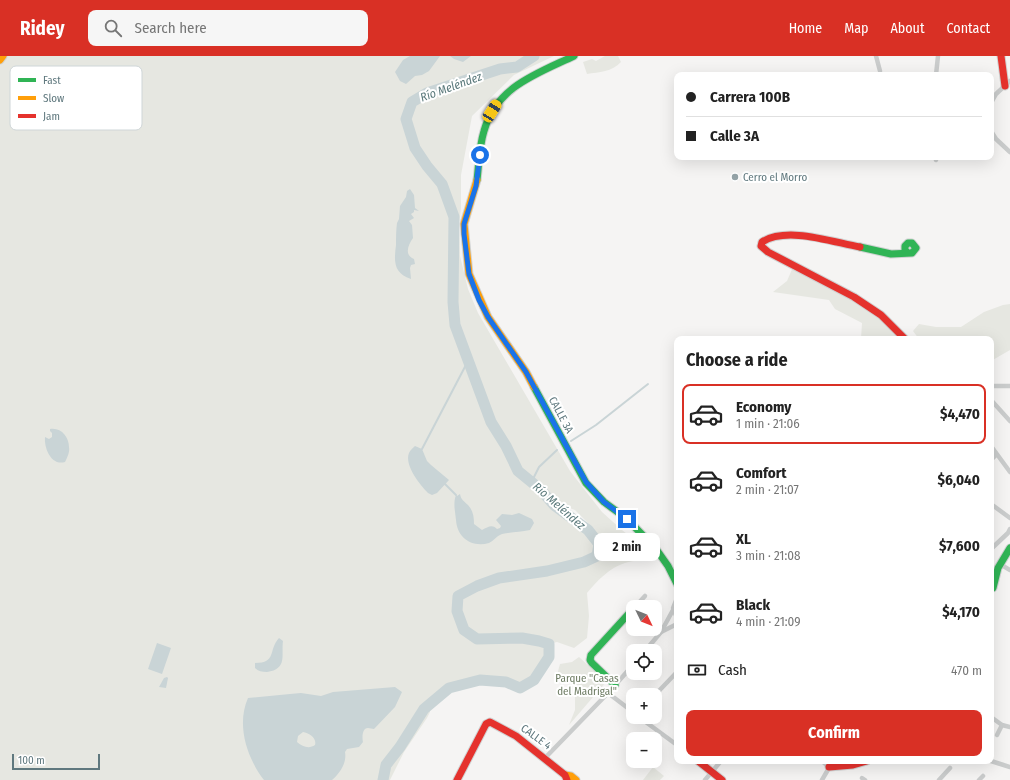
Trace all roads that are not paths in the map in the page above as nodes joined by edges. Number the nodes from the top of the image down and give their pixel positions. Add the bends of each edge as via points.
1 (3, 56) edge
2 (574, 56) edge
3 (876, 56) edge
4 (938, 56) edge
5 (1001, 56) edge
6 (0, 60) edge
7 (880, 71) dead end
8 (936, 72) edge
9 (1007, 84) edge
10 (994, 98) edge
11 (994, 136) edge
12 (1010, 152) edge
13 (908, 253) dead end
14 (902, 336) edge
15 (994, 386) edge
16 (1010, 386) edge
17 (994, 403) edge
18 (1010, 422) edge
19 (994, 451) edge
20 (996, 455) joint
21 (1010, 472) edge
22 (994, 506) edge
23 (1010, 518) edge
24 (1010, 529) edge
25 (994, 546) edge
26 (1010, 548) edge
27 (1000, 564) junction
28 (1010, 570) edge
29 (674, 578) edge
30 (994, 584) edge
31 (645, 596) dead end
32 (641, 600) edge
33 (674, 602) edge
34 (673, 610) joint
35 (626, 617) edge
36 (674, 626) edge
37 (662, 630) edge
38 (662, 632) edge
39 (658, 636) edge
40 (651, 644) edge
41 (626, 672) edge
42 (674, 675) edge
43 (615, 685) junction
44 (662, 688) edge
45 (608, 693) junction
46 (626, 707) edge
47 (994, 719) edge
48 (648, 724) edge
49 (1002, 725) junction
50 (1010, 727) edge
51 (997, 735) dead end
52 (674, 743) edge
53 (545, 758) junction
54 (994, 762) edge
55 (702, 764) edge
56 (719, 764) edge
57 (831, 764) edge
58 (856, 764) edge
59 (1010, 767) edge
60 (950, 768) dead end
61 (712, 772) junction
62 (983, 776) dead end
63 (565, 778) edge
64 (457, 780) edge
65 (576, 780) edge
66 (705, 780) edge
67 (722, 780) edge
68 (822, 780) edge
69 (939, 780) edge
70 (979, 780) edge

1 - 6 street
2 - 29 street, CALLE 3A via 520,82 496,104 488,118 483,133 476,186 464,224 469,274 488,317 526,372 586,482 604,502 627,519 656,549
3 - 7 street
4 - 8 street
5 - 9 street
9 - 10 street
11 - 12 street
13 - 14 street via 891,254 795,234 766,238 761,246 854,297 881,315
15 - 16 street
17 - 18 street
19 - 20 street
20 - 21 street
22 - 23 street
24 - 25 street
26 - 27 street
27 - 28 street
27 - 30 street
31 - 32 street
33 - 34 street
34 - 37 street
35 - 43 street via 591,655 590,660
36 - 38 street
39 - 40 street
41 - 43 street
42 - 44 street
43 - 45 street
45 - 46 street
45 - 53 street
47 - 49 street
48 - 52 street
49 - 50 street
49 - 51 street
53 - 63 street, CALLE 4
53 - 64 street, CALLE 4 via 516,736 490,722 486,724
54 - 59 street
55 - 61 street
56 - 61 street
57 - 58 street
57 - 68 street
60 - 69 street
61 - 66 street
61 - 67 street
62 - 70 street
63 - 65 street, CALLE 4 via 571,776

